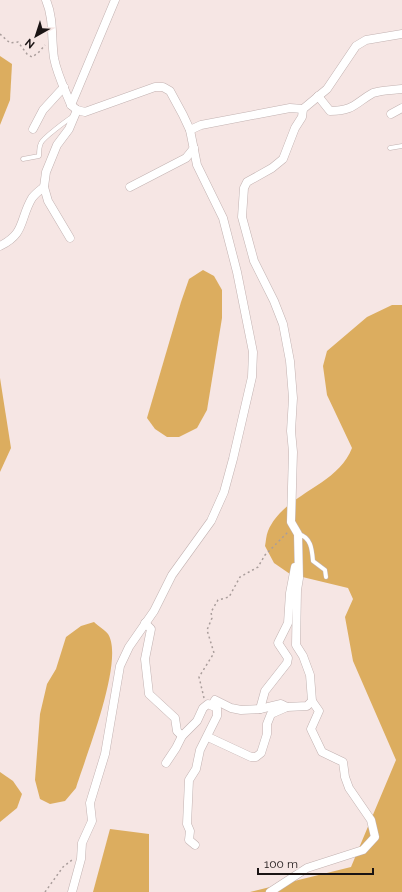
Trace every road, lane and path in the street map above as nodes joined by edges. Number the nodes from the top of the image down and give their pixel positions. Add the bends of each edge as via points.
1 (46, 0) edge
2 (115, 0) edge
3 (0, 34) edge
4 (402, 34) edge
5 (51, 38) junction
6 (64, 88) junction
7 (402, 89) edge
8 (318, 96) junction
9 (303, 108) junction
10 (402, 108) edge
11 (74, 110) junction
12 (391, 114) dead end
13 (33, 129) dead end
14 (190, 130) junction
15 (402, 146) edge
16 (194, 148) junction
17 (390, 148) dead end
18 (23, 159) dead end
19 (44, 187) junction
20 (130, 187) dead end
21 (70, 238) dead end
22 (0, 246) edge
23 (294, 526) junction
24 (298, 534) junction
25 (299, 557) junction
26 (326, 577) dead end
27 (145, 623) junction
28 (312, 702) junction
29 (209, 705) junction
30 (287, 707) junction
31 (260, 709) junction
32 (182, 736) junction
33 (208, 737) junction
34 (166, 763) dead end
35 (195, 845) dead end
36 (73, 860) dead end
37 (45, 892) edge
38 (72, 892) edge
39 (270, 892) edge

1 - 5 street via 52,19
2 - 11 street
3 - 5 path via 10,43 18,42 32,57 38,54
4 - 8 street via 366,40 356,46 327,88
5 - 6 street via 54,61
6 - 11 street
6 - 13 street via 43,110
7 - 8 street via 375,92 348,110 340,111 330,111
8 - 9 street
9 - 14 street via 290,108 201,125
9 - 23 street via 302,117 283,159 247,182 244,188 242,216 254,261 283,324 290,361 293,398 291,522
10 - 12 street
11 - 14 street via 85,112 155,87 163,87 170,91
11 - 18 lane via 57,130 46,136 41,143 38,156
11 - 19 street via 69,129 56,145 46,172
14 - 16 street
15 - 17 lane
16 - 20 street via 186,158
16 - 27 street via 197,165 223,218 237,272 253,352 252,377 226,486 211,521 172,575
19 - 21 street via 48,201
19 - 22 street via 33,196 19,232 12,240
23 - 24 street
23 - 29 path via 265,555 258,567 240,577 229,597 218,600 211,612 212,618 207,630 214,654 199,677
24 - 25 street
24 - 26 lane via 305,536 310,542 313,561 325,570
25 - 28 street via 296,645 310,675
25 - 31 street via 290,593 288,623 278,643 288,658 287,663 265,690
27 - 32 street via 151,629 145,659 150,694 174,718 177,731
27 - 38 street via 120,666 105,754 90,803 92,821 82,843 81,859
28 - 30 street via 306,706
28 - 39 street via 319,711 311,729 316,742 322,752 343,762 349,788 371,820 375,837 363,850 307,868
29 - 31 street via 215,700 241,710
29 - 32 street via 203,708 197,721
29 - 33 street via 217,708 217,716
30 - 31 street via 281,704
30 - 33 street via 271,714 261,753 256,758
32 - 34 street
33 - 35 street via 200,750 196,769 189,780 187,824 190,831 189,840
36 - 37 path via 63,867

